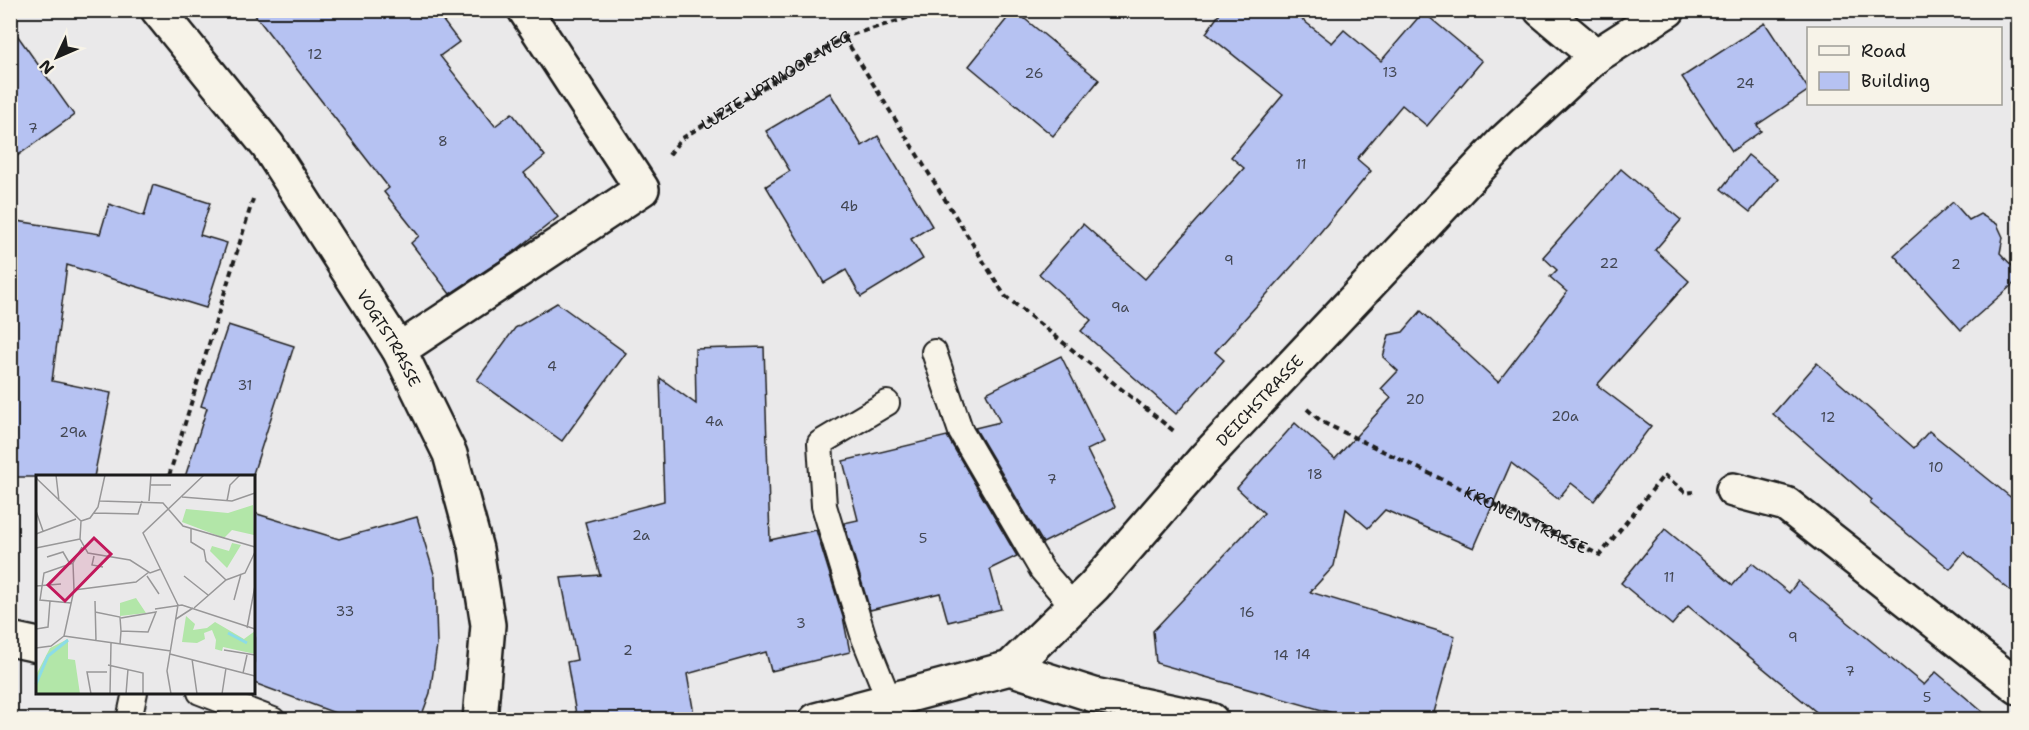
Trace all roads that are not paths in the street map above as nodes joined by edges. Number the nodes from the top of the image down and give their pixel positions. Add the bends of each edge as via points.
1 (158, 10) edge
2 (525, 10) edge
3 (1541, 10) edge
4 (1668, 10) edge
5 (1596, 56) junction
6 (399, 350) junction
7 (934, 352) dead end
8 (886, 403) dead end
9 (1733, 490) road end
10 (1073, 606) junction
11 (10, 639) edge
12 (36, 645) edge
13 (1010, 668) junction
14 (2019, 687) edge
15 (135, 694) edge
16 (203, 694) edge
17 (889, 700) junction
18 (1091, 707) edge
19 (129, 720) edge
20 (273, 720) edge
21 (480, 720) edge
22 (816, 720) edge
23 (1211, 720) edge

1 - 6 street, VOGTSTRASSE via 268,146
2 - 6 street via 642,189
3 - 5 street
4 - 5 street, DEICHSTRASSE
5 - 10 street, DEICHSTRASSE via 1503,142 1206,457
6 - 21 street, VOGTSTRASSE via 450,454 476,549 488,625
7 - 10 lane via 961,432 1042,570
8 - 17 lane via 820,443 824,506 864,639
9 - 14 street via 1786,504
10 - 13 street, DEICHSTRASSE
11 - 12 street
13 - 17 street, DEICHSTRASSE
13 - 18 street
15 - 19 lane
16 - 20 lane
17 - 22 street, DEICHSTRASSE
18 - 23 street

